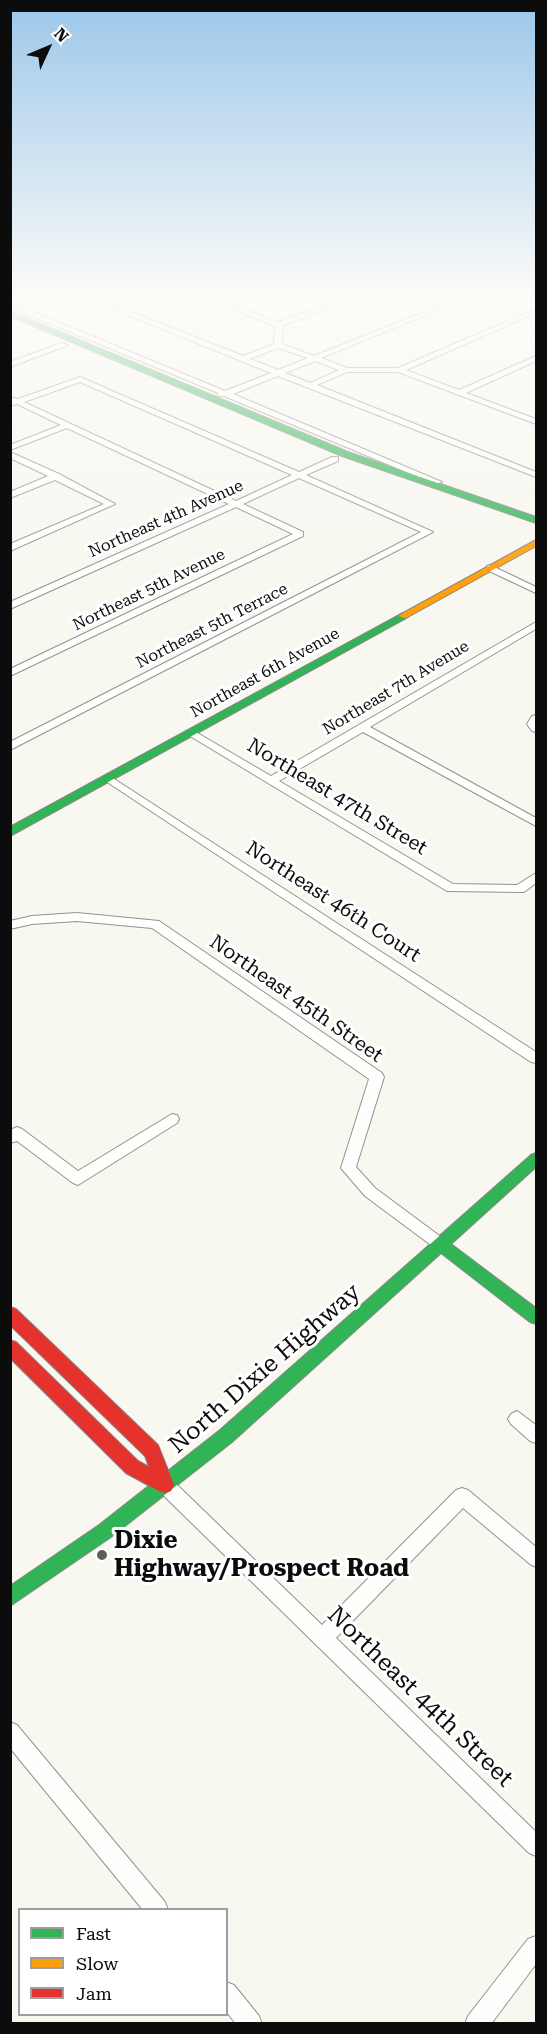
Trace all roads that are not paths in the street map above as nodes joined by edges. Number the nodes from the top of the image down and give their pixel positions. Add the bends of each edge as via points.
1 (47, 390) edge
2 (105, 390) edge
3 (184, 390) edge
4 (193, 390) edge
5 (193, 390) edge
6 (236, 390) edge
7 (329, 390) edge
8 (451, 390) edge
9 (466, 390) edge
10 (459, 393) junction
11 (212, 398) junction
12 (13, 401) edge
13 (537, 409) edge
14 (522, 417) junction
15 (537, 422) edge
16 (412, 423) junction
17 (68, 425) junction
18 (10, 448) edge
19 (342, 452) junction
20 (10, 454) edge
21 (537, 470) edge
22 (537, 475) edge
23 (298, 476) junction
24 (56, 477) junction
25 (10, 495) edge
26 (471, 496) junction
27 (235, 504) junction
28 (537, 520) edge
29 (537, 530) edge
30 (537, 543) edge
31 (10, 548) edge
32 (490, 568) junction
33 (537, 590) edge
34 (10, 606) edge
35 (537, 625) edge
36 (10, 673) edge
37 (364, 728) junction
38 (190, 733) junction
39 (10, 747) edge
40 (108, 778) junction
41 (273, 780) junction
42 (537, 823) edge
43 (13, 828) edge
44 (537, 877) edge
45 (10, 925) edge
46 (537, 1058) edge
47 (172, 1119) dead end
48 (14, 1136) edge
49 (537, 1159) edge
50 (440, 1244) junction
51 (10, 1314) edge
52 (537, 1317) edge
53 (10, 1347) edge
54 (517, 1419) dead end
55 (537, 1435) edge
56 (165, 1485) junction
57 (537, 1558) edge
58 (10, 1597) edge
59 (323, 1638) junction
60 (10, 1732) edge
61 (537, 1846) edge
62 (155, 1908) edge
63 (537, 1947) edge
64 (228, 1996) edge
65 (252, 2024) edge
66 (476, 2024) edge

1 - 12 street
2 - 23 street
3 - 11 main road
4 - 11 main road
5 - 11 street
6 - 11 street
7 - 16 street
8 - 10 street
9 - 10 street
10 - 14 street
11 - 19 street
11 - 19 main road via 276,435
11 - 19 main road via 217,405
12 - 17 street
13 - 14 street
14 - 15 street
16 - 21 street
16 - 22 street
17 - 18 street
17 - 27 street
19 - 23 street, Northeast 4th Avenue
19 - 26 street via 366,453
19 - 26 main road via 353,461 391,475 403,475
19 - 29 main road
20 - 24 street
23 - 27 street, Northeast 4th Avenue
23 - 39 street, Northeast 5th Terrace via 428,532
24 - 25 street
24 - 31 street via 111,504
26 - 28 main road
27 - 34 street, Northeast 4th Avenue
27 - 36 street, Northeast 5th Avenue via 300,534
30 - 32 main road, Northeast 6th Avenue
32 - 33 street
32 - 38 main road, Northeast 6th Avenue
35 - 37 street, Northeast 7th Avenue
37 - 41 street, Northeast 7th Avenue
37 - 42 street
38 - 40 main road, Northeast 6th Avenue
38 - 41 street, Northeast 47th Street
40 - 43 main road, Northeast 6th Avenue
40 - 46 street, Northeast 46th Court
41 - 44 street, Northeast 47th Street via 451,888 520,890
45 - 50 street, Northeast 45th Street via 77,917 155,924 376,1077 348,1168 370,1192
47 - 48 street via 78,1179
49 - 50 main road, North Dixie Highway
50 - 52 main road, Northeast 45th Street
50 - 56 main road, North Dixie Highway via 303,1369
51 - 56 main road via 152,1451
53 - 56 main road via 132,1467
54 - 55 street
56 - 58 main road, North Dixie Highway
56 - 59 street, Northeast 44th Street
57 - 59 street via 462,1496
59 - 61 street, Northeast 44th Street
60 - 62 street
63 - 66 street
64 - 65 street

